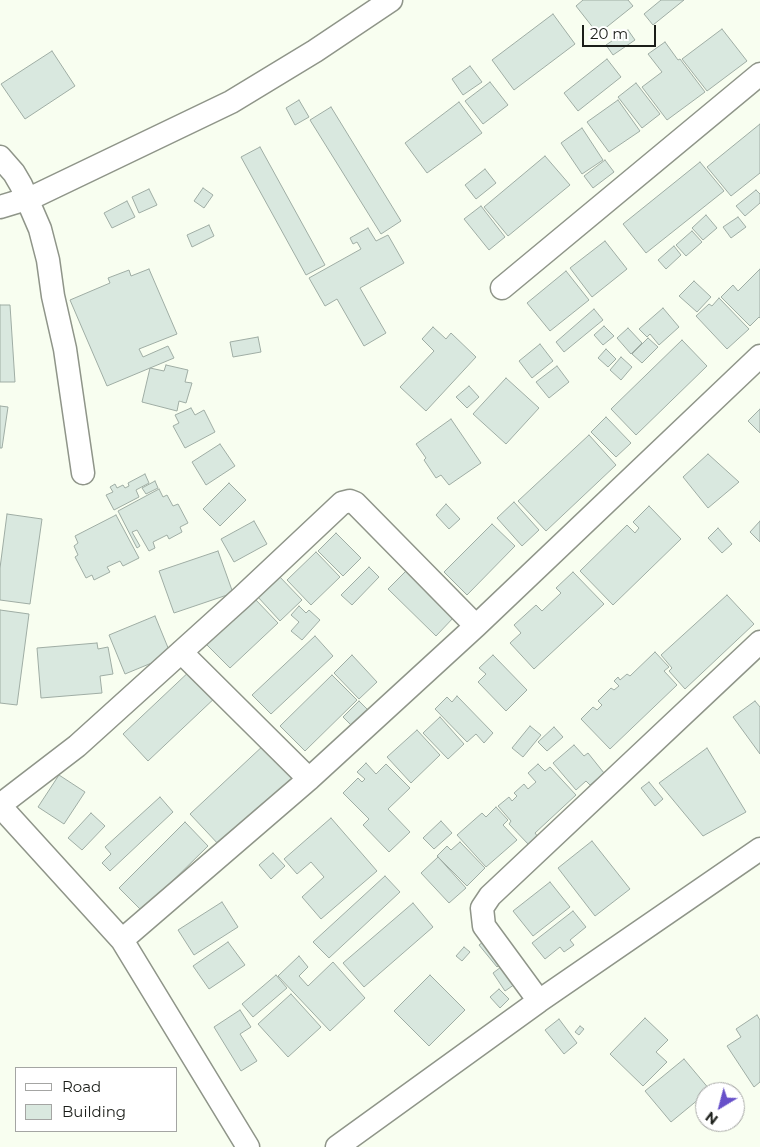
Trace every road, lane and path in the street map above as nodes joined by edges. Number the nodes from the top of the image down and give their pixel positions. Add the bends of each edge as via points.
1 (391, 0) edge
2 (760, 74) edge
3 (0, 157) edge
4 (26, 199) junction
5 (0, 207) edge
6 (502, 288) dead end
7 (760, 356) edge
8 (83, 473) dead end
9 (476, 626) junction
10 (760, 642) edge
11 (181, 652) junction
12 (309, 779) junction
13 (0, 805) edge
14 (760, 849) edge
15 (122, 940) junction
16 (539, 1001) junction
17 (248, 1147) edge
18 (336, 1147) edge

1 - 4 street via 230,102
2 - 6 street
3 - 4 street via 19,180
4 - 5 street
4 - 8 street via 40,229 48,260 65,348
7 - 9 street
9 - 11 street via 355,503 347,501
9 - 12 street
10 - 16 street via 490,896 482,908 484,926
11 - 12 street
11 - 13 street via 77,746
12 - 15 street
13 - 15 street
14 - 16 street
15 - 17 street
16 - 18 street

